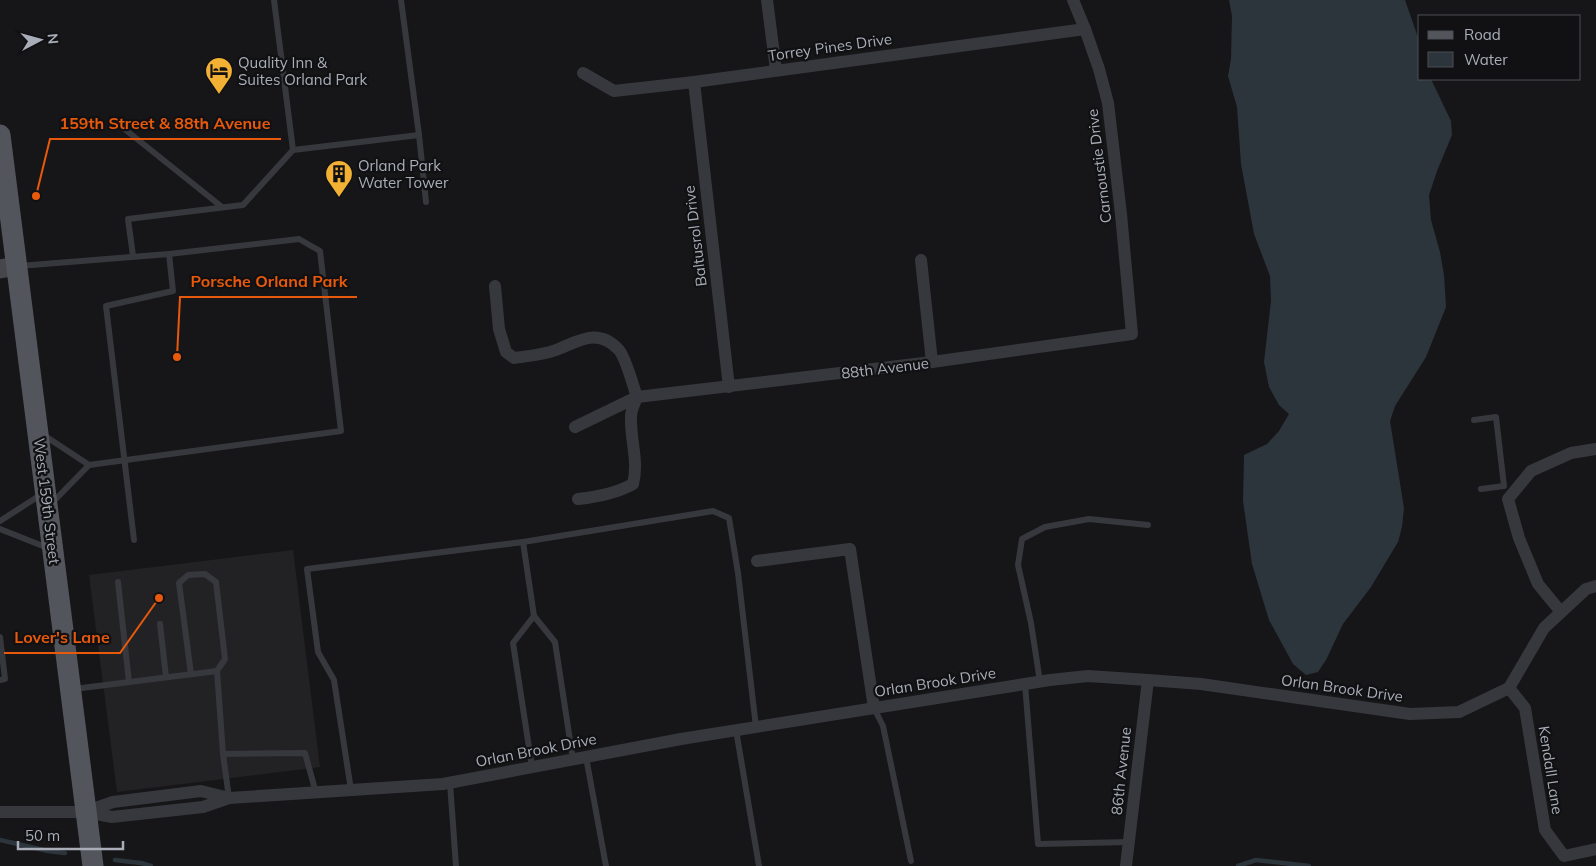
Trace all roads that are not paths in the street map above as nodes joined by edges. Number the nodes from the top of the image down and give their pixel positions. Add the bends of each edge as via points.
1 (274, 0) edge
2 (402, 0) edge
3 (767, 0) edge
4 (1073, 0) edge
5 (1085, 29) junction
6 (776, 70) junction
7 (582, 73) dead end
8 (694, 82) junction
9 (117, 123) dead end
10 (0, 135) edge
11 (419, 135) junction
12 (293, 150) junction
13 (426, 202) dead end
14 (222, 207) junction
15 (169, 254) junction
16 (133, 256) junction
17 (921, 260) dead end
18 (8, 268) edge
19 (495, 286) dead end
20 (1132, 334) joint
21 (932, 362) junction
22 (729, 387) junction
23 (637, 397) junction
24 (1474, 420) dead end
25 (575, 427) dead end
26 (38, 431) junction
27 (1596, 449) edge
28 (124, 460) junction
29 (89, 465) junction
30 (1481, 489) dead end
31 (1508, 490) junction
32 (578, 499) dead end
33 (47, 500) junction
34 (0, 522) edge
35 (1148, 524) dead end
36 (0, 530) edge
37 (134, 540) dead end
38 (523, 542) junction
39 (53, 550) junction
40 (757, 561) dead end
41 (118, 582) dead end
42 (1596, 586) edge
43 (1561, 612) junction
44 (534, 616) junction
45 (160, 624) dead end
46 (0, 637) edge
47 (217, 671) junction
48 (191, 674) junction
49 (166, 677) junction
50 (0, 680) edge
51 (1148, 680) junction
52 (129, 682) junction
53 (1040, 682) junction
54 (1025, 684) junction
55 (1509, 688) junction
56 (71, 689) junction
57 (874, 708) junction
58 (756, 727) junction
59 (736, 730) junction
60 (223, 754) junction
61 (586, 757) junction
62 (573, 760) junction
63 (532, 768) junction
64 (450, 783) junction
65 (351, 790) junction
66 (316, 793) junction
67 (229, 798) junction
68 (0, 812) edge
69 (86, 812) junction
70 (1130, 842) junction
71 (1596, 849) edge
72 (911, 861) dead end
73 (93, 866) edge
74 (456, 866) edge
75 (606, 866) edge
76 (759, 866) edge
77 (1126, 866) edge

1 - 12 lane
2 - 11 lane
3 - 6 street
4 - 5 street, Carnoustie Drive
5 - 6 street, Torrey Pines Drive
5 - 20 street, Carnoustie Drive via 1108,103
6 - 8 street, Torrey Pines Drive
7 - 8 street, Torrey Pines Drive via 614,91
8 - 22 street, Baltusrol Drive
9 - 14 lane
10 - 18 main road, West 159th Street
11 - 12 lane
11 - 13 lane
12 - 14 lane via 243,205
14 - 16 lane via 128,219
15 - 16 lane
15 - 28 lane via 173,291 106,306
15 - 28 lane via 299,239 320,251 342,431
16 - 18 lane
17 - 21 street
18 - 26 main road, West 159th Street
19 - 23 street via 499,329 506,352 514,358 555,351 586,338 605,339 620,352
20 - 21 street, 88th Avenue
21 - 22 street, 88th Avenue
22 - 23 street, 88th Avenue
23 - 25 street, 88th Avenue
23 - 32 street via 631,414 636,470 633,484 616,492
24 - 31 lane via 1496,418
26 - 29 lane
26 - 33 main road, West 159th Street
27 - 31 street via 1571,453 1531,471
28 - 29 lane
28 - 37 lane
29 - 33 lane
30 - 31 lane
31 - 43 street via 1519,538 1538,584
33 - 34 lane
33 - 39 main road, West 159th Street
35 - 53 lane via 1089,519 1045,527 1022,539 1018,565
36 - 39 lane
38 - 44 lane
38 - 58 lane via 713,511 729,518
38 - 65 lane via 307,569 318,652 334,680
39 - 56 main road, West 159th Street
40 - 57 street via 850,550
41 - 52 lane
42 - 43 street via 1586,589
43 - 55 street via 1544,628
44 - 62 lane via 555,642
44 - 63 lane via 512,643
45 - 49 lane
46 - 50 lane via 5,679
47 - 48 lane
47 - 48 lane via 225,659 216,582 205,574 188,575 179,583
47 - 60 lane
48 - 49 lane
49 - 52 lane
51 - 53 street, Orlan Brook Drive via 1088,676
51 - 55 street, Orlan Brook Drive via 1201,684 1410,714 1459,712
51 - 70 street, 86th Avenue
52 - 56 lane
53 - 54 street, Orlan Brook Drive
54 - 57 street, Orlan Brook Drive
54 - 70 lane via 1038,844
55 - 71 street, Kendall Lane via 1525,708 1544,830 1564,856
56 - 69 main road, West 159th Street
57 - 58 street, Orlan Brook Drive
57 - 72 lane via 883,726
58 - 59 street, Orlan Brook Drive
59 - 61 street, Orlan Brook Drive
59 - 76 lane
60 - 66 lane via 305,752
60 - 67 lane
61 - 62 street, Orlan Brook Drive
61 - 75 lane
62 - 63 street, Orlan Brook Drive
63 - 64 street, Orlan Brook Drive
64 - 65 street, Orlan Brook Drive
64 - 74 lane
65 - 66 street, Orlan Brook Drive
66 - 67 street, Orlan Brook Drive
67 - 69 street, Orlan Brook Drive via 201,792 113,802
68 - 69 street, Orlan Brook Drive
69 - 73 main road, West 159th Street
70 - 77 street, 86th Avenue

